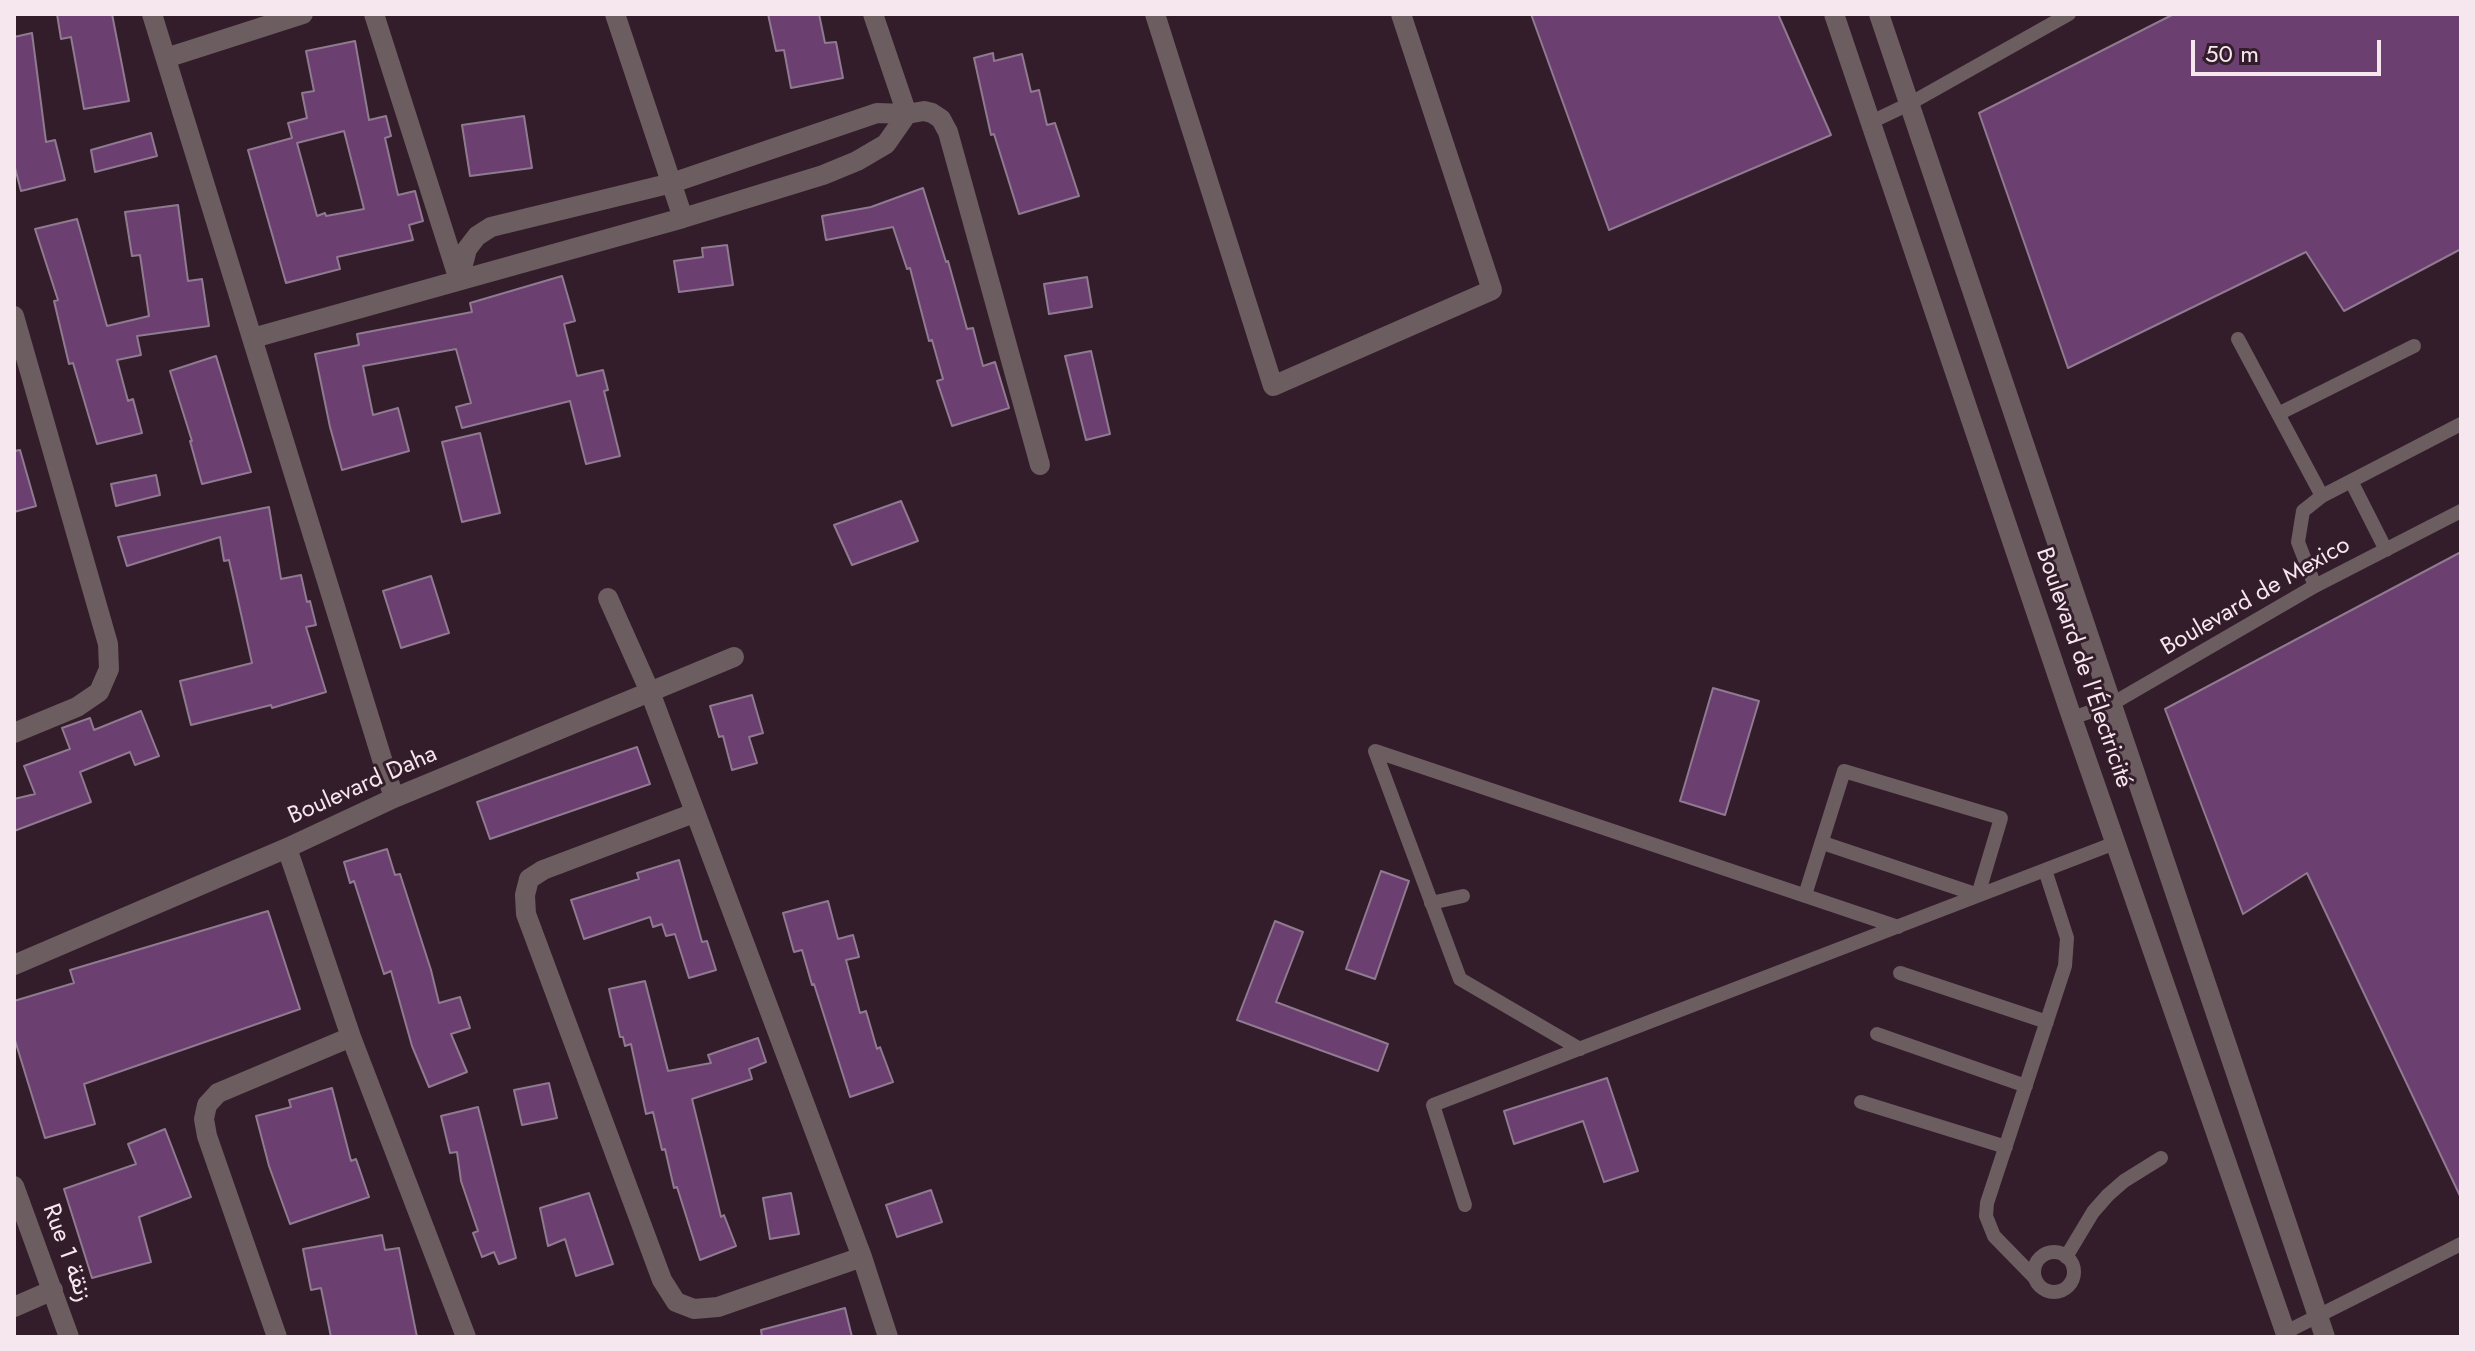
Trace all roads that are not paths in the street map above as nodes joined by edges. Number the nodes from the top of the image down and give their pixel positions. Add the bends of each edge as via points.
1 (152, 14) edge
2 (303, 14) edge
3 (374, 14) edge
4 (615, 14) edge
5 (873, 14) edge
6 (1155, 14) edge
7 (1401, 14) edge
8 (1834, 14) edge
9 (1879, 14) edge
10 (2069, 14) edge
11 (166, 58) junction
12 (1909, 104) junction
13 (907, 114) junction
14 (1869, 123) junction
15 (672, 183) junction
16 (683, 218) junction
17 (459, 280) junction
18 (14, 316) edge
19 (253, 338) junction
20 (2238, 339) dead end
21 (2414, 346) dead end
22 (2278, 414) junction
23 (2461, 424) edge
24 (1040, 465) dead end
25 (2351, 481) junction
26 (2322, 496) junction
27 (2461, 511) edge
28 (2386, 550) junction
29 (2315, 586) junction
30 (608, 598) dead end
31 (734, 657) dead end
32 (650, 692) junction
33 (2110, 705) junction
34 (2072, 718) junction
35 (14, 733) edge
36 (394, 798) junction
37 (694, 813) junction
38 (1823, 843) junction
39 (2115, 843) junction
40 (287, 848) junction
41 (2045, 870) junction
42 (1805, 895) junction
43 (1978, 895) junction
44 (1463, 896) dead end
45 (1431, 903) junction
46 (1898, 927) junction
47 (14, 965) edge
48 (1900, 973) dead end
49 (2047, 1022) junction
50 (1877, 1034) dead end
51 (351, 1037) junction
52 (1580, 1049) junction
53 (2026, 1086) junction
54 (1861, 1102) dead end
55 (2006, 1147) junction
56 (2161, 1158) dead end
57 (14, 1186) edge
58 (1465, 1205) dead end
59 (2461, 1244) edge
60 (862, 1257) junction
61 (2066, 1257) junction
62 (2035, 1278) junction
63 (53, 1290) junction
64 (14, 1307) edge
65 (2322, 1327) edge
66 (2287, 1335) edge
67 (69, 1337) edge
68 (277, 1337) edge
69 (466, 1337) edge
70 (888, 1337) edge

1 - 11 street
2 - 11 street
3 - 17 street
4 - 15 street
5 - 13 street
6 - 7 street via 1273,386 1492,290
8 - 14 street, Boulevard de l'Électricité
9 - 12 street, Boulevard de l'Électricité
10 - 12 lane
11 - 19 street
12 - 14 lane
12 - 33 street, Boulevard de l'Électricité
13 - 15 street via 877,113
13 - 16 street via 886,144 857,161
13 - 24 street via 932,113 948,132
14 - 34 street, Boulevard de l'Électricité
15 - 16 street
15 - 17 street via 491,227 467,249
16 - 17 street
17 - 19 street
18 - 35 street via 108,644 109,669 99,692 77,707
19 - 36 street
20 - 22 lane
21 - 22 lane
22 - 26 lane
23 - 25 lane
25 - 26 lane
25 - 28 lane
26 - 29 lane via 2303,511 2299,524 2298,542
27 - 28 lane, Boulevard de Mexico
28 - 29 lane, Boulevard de Mexico
29 - 33 lane, Boulevard de Mexico
30 - 32 street
31 - 32 street, Boulevard Daha
32 - 36 street, Boulevard Daha
32 - 37 street
33 - 34 lane, Boulevard de Mexico
33 - 65 street, Boulevard de l'Électricité
34 - 39 street, Boulevard de l'Électricité
36 - 40 street, Boulevard Daha
37 - 60 street
37 - 60 street via 543,870 529,879 525,895 526,914 662,1280 676,1302 694,1309 718,1307
38 - 42 lane
38 - 43 lane
38 - 43 lane via 1844,771 2001,818
39 - 41 lane
39 - 66 street, Boulevard de l'Électricité
40 - 47 street, Boulevard Daha
40 - 51 street
41 - 43 lane
41 - 49 lane via 2067,938 2061,983
42 - 45 lane via 1375,751
42 - 46 lane
43 - 46 lane
44 - 45 lane
45 - 52 lane via 1460,979
46 - 52 lane
48 - 49 lane
49 - 53 lane
50 - 53 lane
51 - 68 street via 218,1093 207,1105 207,1136
51 - 69 street
52 - 58 lane via 1433,1105
53 - 55 lane
54 - 55 lane
55 - 62 lane via 1987,1203 1989,1227
56 - 61 lane via 2108,1195
57 - 63 street, Rue 1 زنقة
59 - 65 lane
60 - 70 street
61 - 62 lane via 2044,1255
61 - 62 lane via 2074,1275 2065,1290 2047,1291
63 - 64 street
63 - 67 street, Rue 1 زنقة
65 - 66 lane

